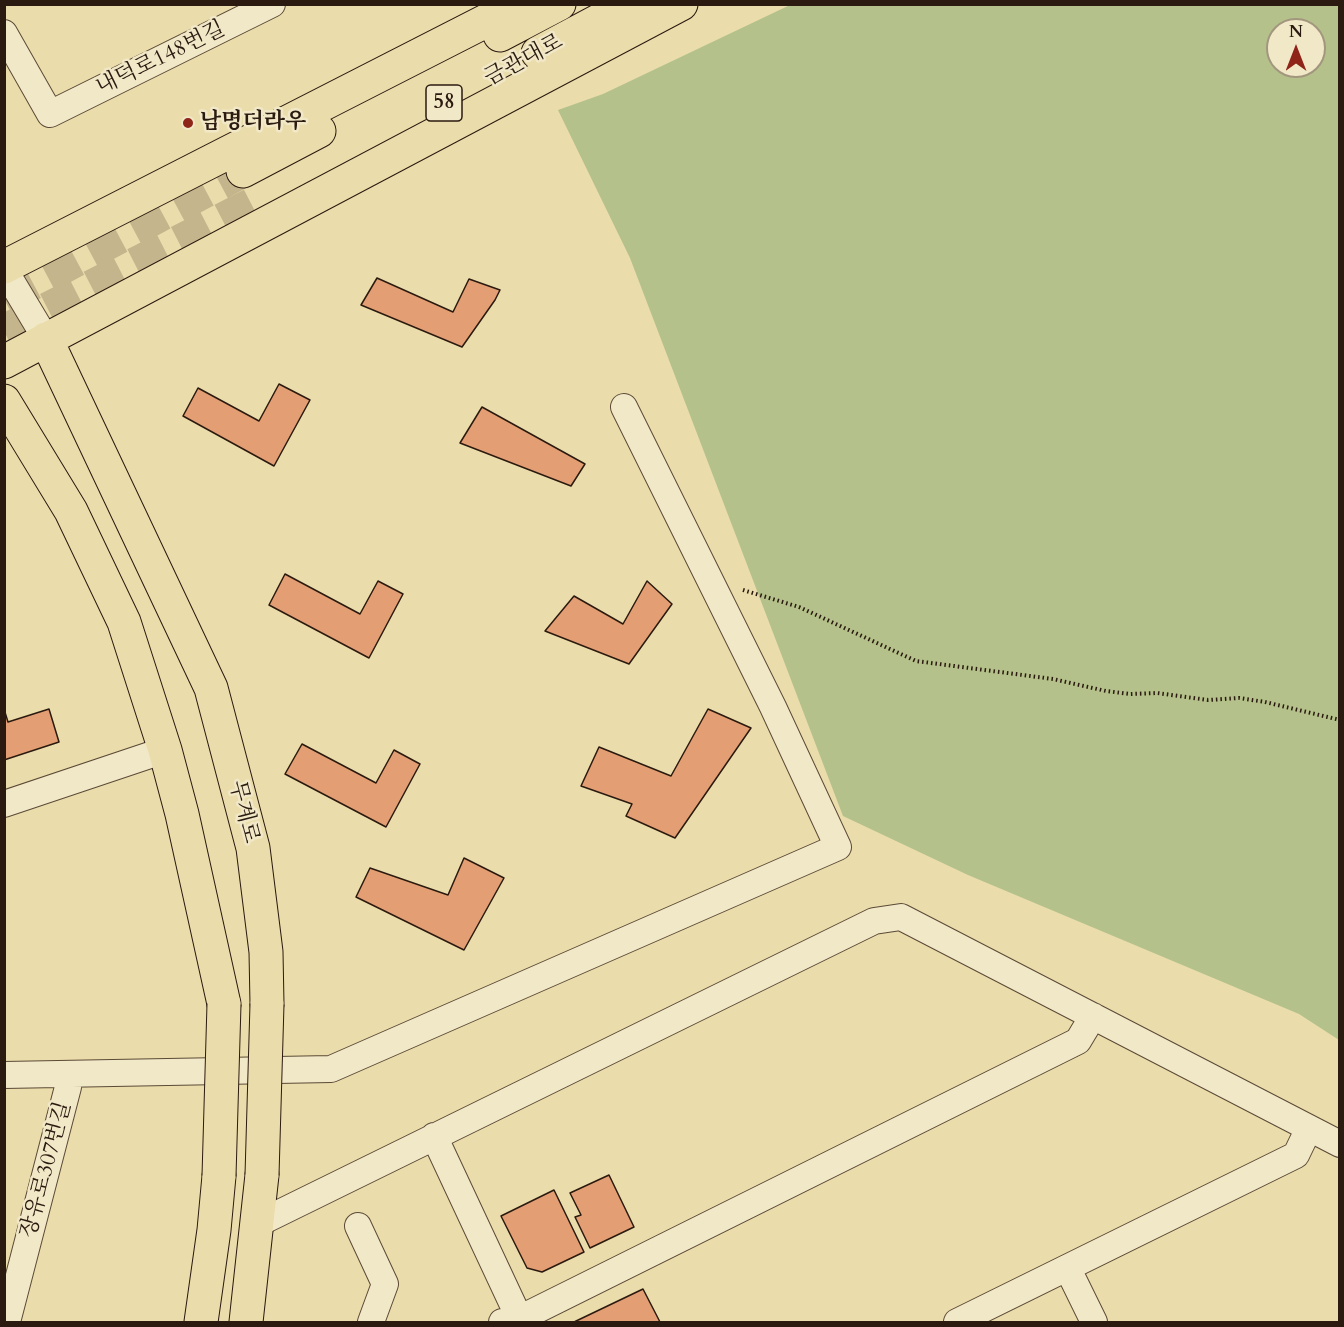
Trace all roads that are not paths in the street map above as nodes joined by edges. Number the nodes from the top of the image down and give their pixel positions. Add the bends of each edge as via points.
1 (272, 4) edge
2 (519, 4) edge
3 (560, 4) edge
4 (630, 4) edge
5 (681, 4) edge
6 (479, 13) edge
7 (4, 33) edge
8 (243, 171) tunnel mouth
9 (258, 201) tunnel mouth
10 (4, 268) edge
11 (46, 339) junction
12 (4, 362) edge
13 (4, 401) edge
14 (624, 407) dead end
15 (165, 750) junction
16 (4, 804) edge
17 (1093, 1016) junction
18 (4, 1075) edge
19 (69, 1087) dead end
20 (1309, 1128) junction
21 (434, 1136) junction
22 (1340, 1144) edge
23 (257, 1224) junction
24 (358, 1226) dead end
25 (1068, 1269) junction
26 (514, 1322) edge
27 (7, 1323) edge
28 (201, 1323) edge
29 (246, 1323) edge
30 (371, 1323) edge
31 (957, 1323) edge
32 (1094, 1323) edge

1 - 7 street, 내덕로148번길 via 50,114
2 - 6 main road
3 - 8 main road, 금관대로 / 58
4 - 9 main road, 금관대로 / 58
5 - 11 main road
6 - 10 main road
10 - 11 street
11 - 12 main road
11 - 23 main road, 무계로, bridge via 211,688 253,848 266,952 267,1004
13 - 15 main road via 71,510 124,622
14 - 18 street via 773,707 838,848 331,1069
15 - 16 street
15 - 28 main road, bridge via 224,1004 219,1176
17 - 20 street
17 - 21 street via 901,917 874,921
17 - 26 street via 1077,1041
19 - 27 street, 장유로307번길
20 - 22 street
20 - 25 street via 1296,1155
21 - 23 street
21 - 26 street
23 - 29 main road, 무계로
24 - 30 street via 385,1284
25 - 31 street
25 - 32 street

